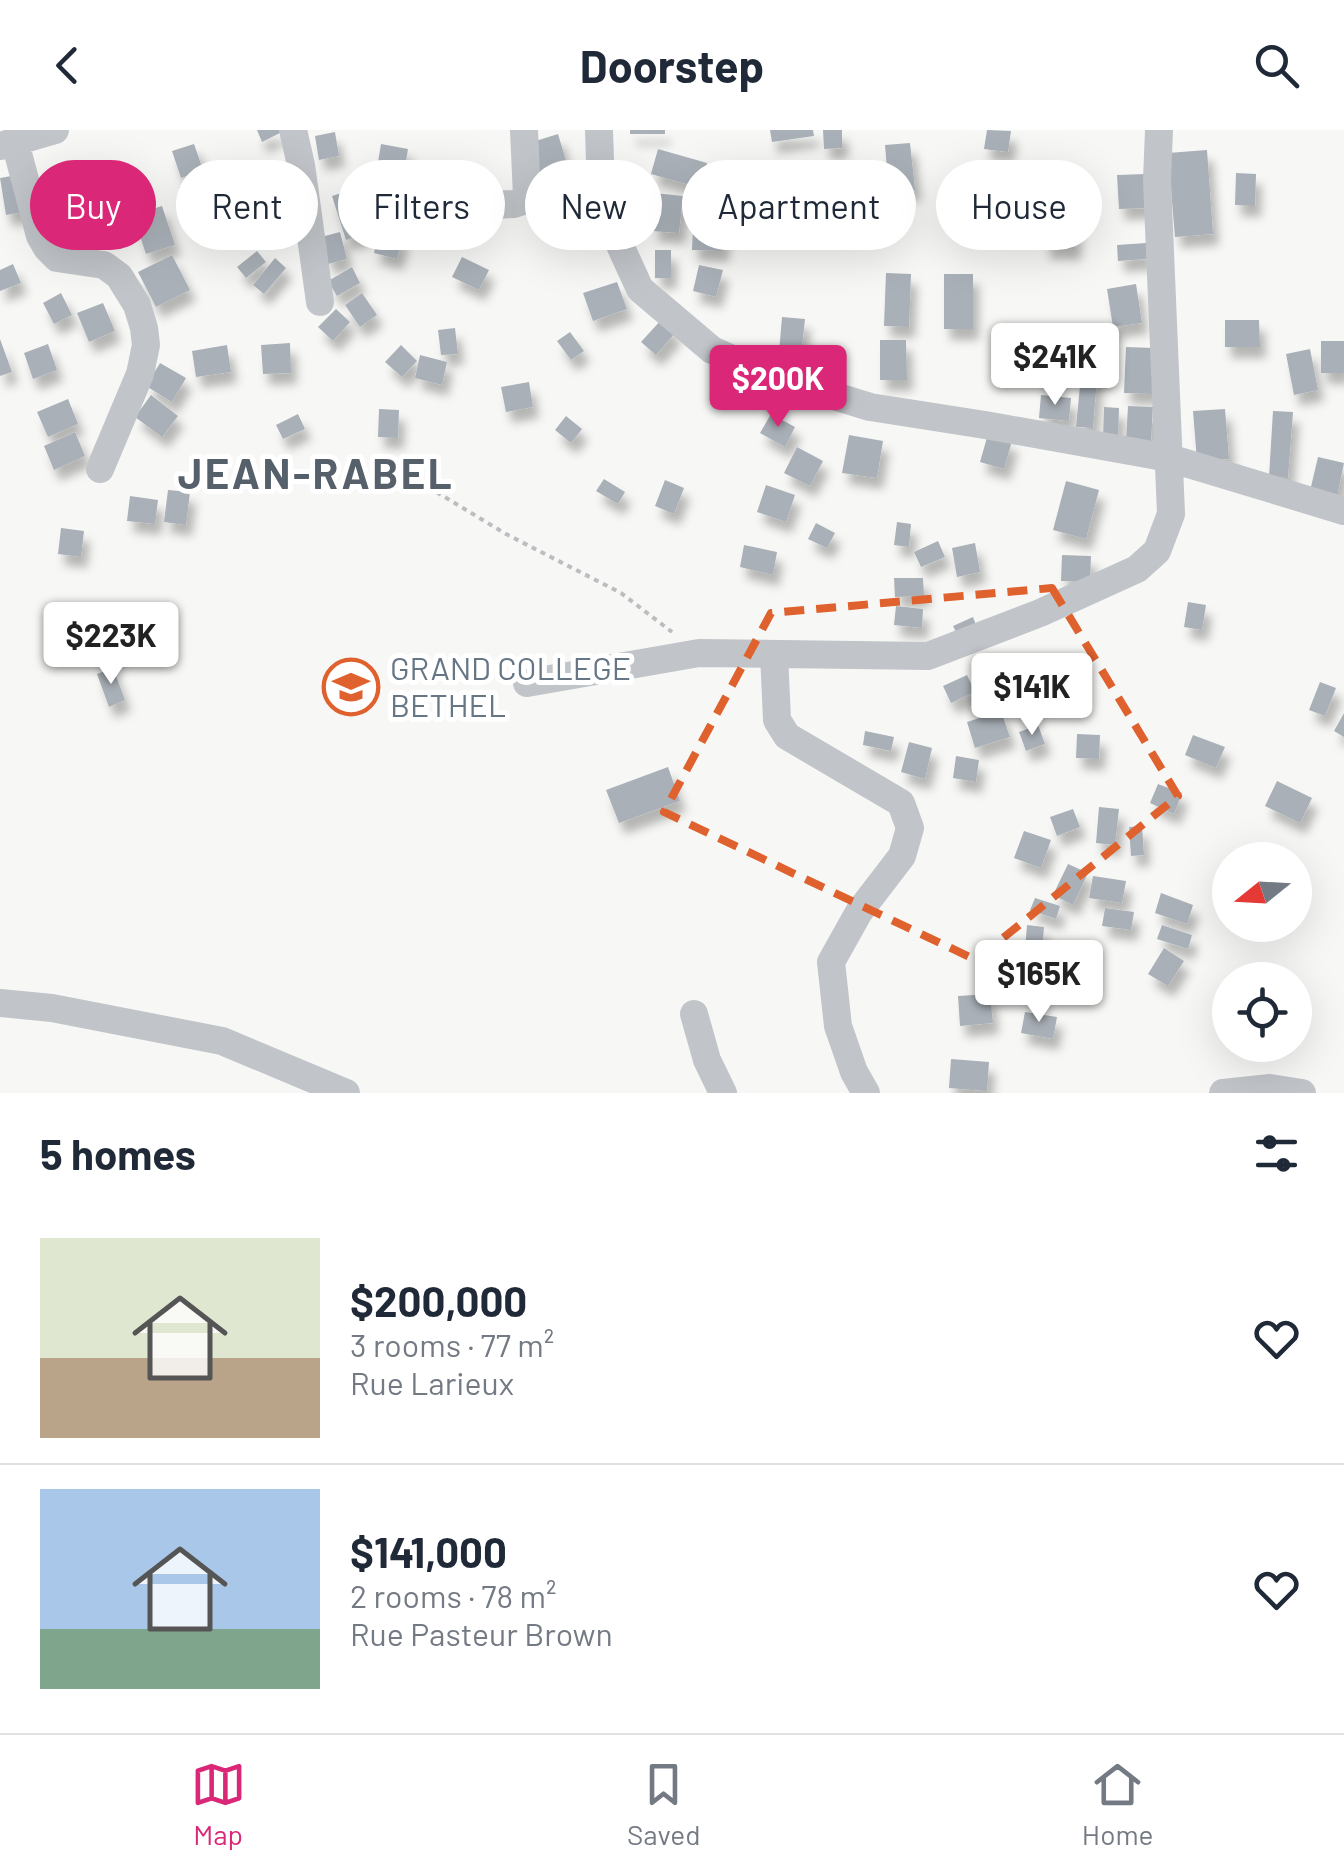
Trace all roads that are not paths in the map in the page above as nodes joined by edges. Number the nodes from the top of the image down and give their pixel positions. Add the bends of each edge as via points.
1 (54, 130) edge
2 (293, 130) edge
3 (524, 130) edge
4 (599, 130) edge
5 (1159, 130) edge
6 (7, 144) edge
7 (505, 204) edge
8 (320, 302) dead end
9 (1169, 458) junction
10 (100, 468) dead end
11 (1344, 511) edge
12 (774, 654) junction
13 (528, 683) dead end
14 (0, 1004) edge
15 (694, 1014) dead end
16 (346, 1093) edge
17 (724, 1093) edge
18 (866, 1093) edge
19 (1232, 1093) edge
20 (1302, 1093) edge

1 - 6 street
2 - 8 street
3 - 7 street via 527,197
4 - 9 street via 620,244 640,289 712,350 870,407
5 - 9 street
6 - 10 street via 47,248 57,258 104,265 118,276 144,328 140,374
9 - 11 street
9 - 12 street via 1170,514 1157,552 1137,569 928,656
12 - 13 street via 699,653
12 - 18 street via 778,720 787,736 901,803 910,828 902,856 831,962 838,1026
14 - 16 street via 222,1041
15 - 17 street
19 - 20 street

